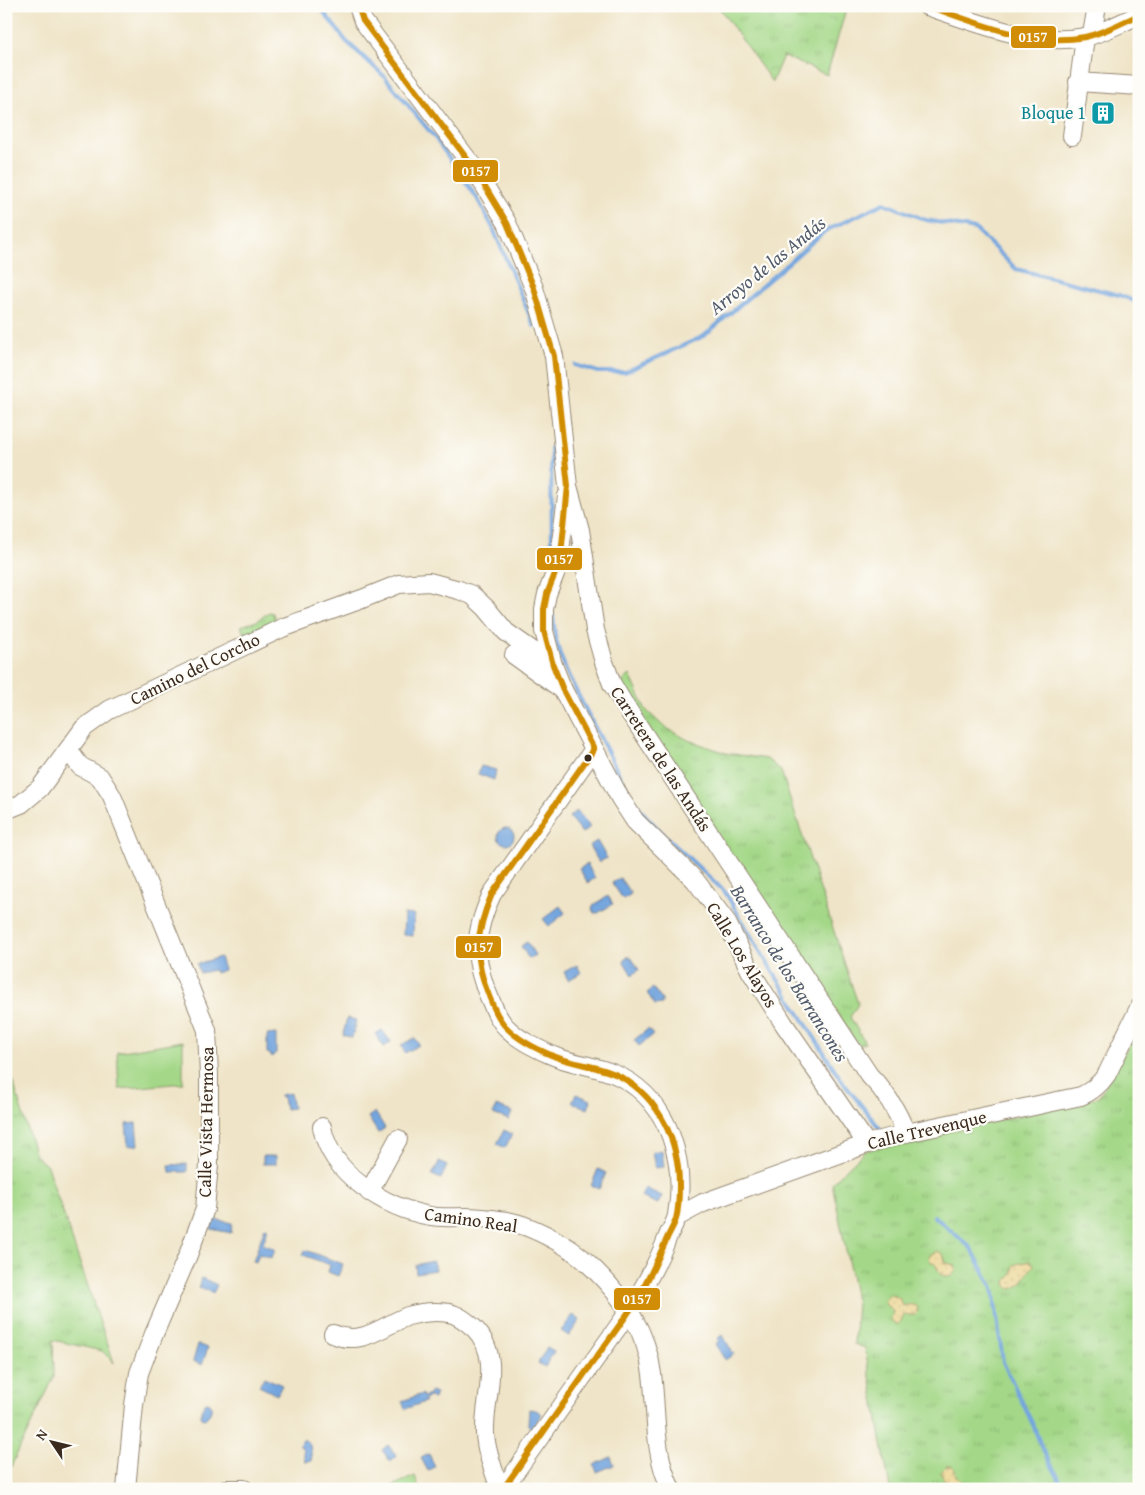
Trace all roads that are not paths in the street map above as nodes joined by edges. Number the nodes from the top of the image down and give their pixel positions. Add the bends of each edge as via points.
1 (358, 6) edge
2 (927, 6) edge
3 (1097, 6) edge
4 (1139, 15) edge
5 (1088, 35) junction
6 (1078, 82) junction
7 (1139, 86) edge
8 (1072, 136) dead end
9 (568, 486) junction
10 (580, 530) junction
11 (584, 561) junction
12 (562, 563) junction
13 (544, 632) junction
14 (516, 648) junction
15 (546, 656) junction
16 (563, 690) junction
17 (594, 749) junction
18 (68, 750) junction
19 (6, 810) edge
20 (1139, 1008) edge
21 (322, 1127) dead end
22 (906, 1133) junction
23 (398, 1139) dead end
24 (867, 1144) junction
25 (369, 1192) junction
26 (677, 1216) junction
27 (630, 1310) junction
28 (334, 1334) dead end
29 (126, 1489) edge
30 (226, 1489) edge
31 (239, 1489) edge
32 (244, 1489) edge
33 (502, 1489) edge
34 (671, 1489) edge

1 - 9 street, Carretera de las Andás via 363,21 474,168 507,223 534,288 554,356
2 - 5 street via 999,30 1056,39
3 - 5 street
4 - 5 street
5 - 6 street
6 - 7 street
6 - 8 street
9 - 10 street, Carretera de las Andás
9 - 12 street, Camino del Corcho
10 - 11 street, Carretera de las Andás
10 - 12 street, Camino del Corcho
11 - 12 street
11 - 22 street, Carretera de las Andás via 594,630 616,690 868,1076 882,1089 899,1114
12 - 13 street, Camino del Corcho via 547,594
13 - 14 street
13 - 15 street, Camino del Corcho
14 - 15 street, Camino del Corcho
14 - 16 street, Camino del Corcho
14 - 18 street, Camino del Corcho via 506,632 472,595 429,582 399,584 282,628 109,710 84,728
15 - 16 street, Camino del Corcho
16 - 17 street, Camino del Corcho
17 - 24 street, Calle Los Alayos via 635,821 695,880 726,921 751,972
17 - 26 street via 492,894 482,915 478,962 484,987 506,1028 551,1055 622,1078 640,1090 655,1107 668,1127 676,1150 680,1175
18 - 19 street, Camino del Corcho via 40,788 21,804
18 - 29 street, Calle Vista Hermosa via 80,766 100,777 112,796 207,1030 209,1165 205,1209 139,1373
20 - 22 street, Calle Trevenque via 1107,1074 1092,1091
21 - 25 street, Camino Real via 334,1155
22 - 24 street, Calle Trevenque
23 - 25 street
24 - 26 street, Calle Trevenque
25 - 27 street, Camino Real via 409,1211 432,1216 508,1221 538,1231 585,1261
26 - 27 street via 649,1279
27 - 33 street
27 - 34 street, Camino Real via 644,1336 652,1372 657,1439 664,1476
28 - 33 street via 343,1338 368,1336 408,1316 430,1311 452,1313 466,1321 480,1334 489,1351 485,1433
30 - 31 street
31 - 32 street

